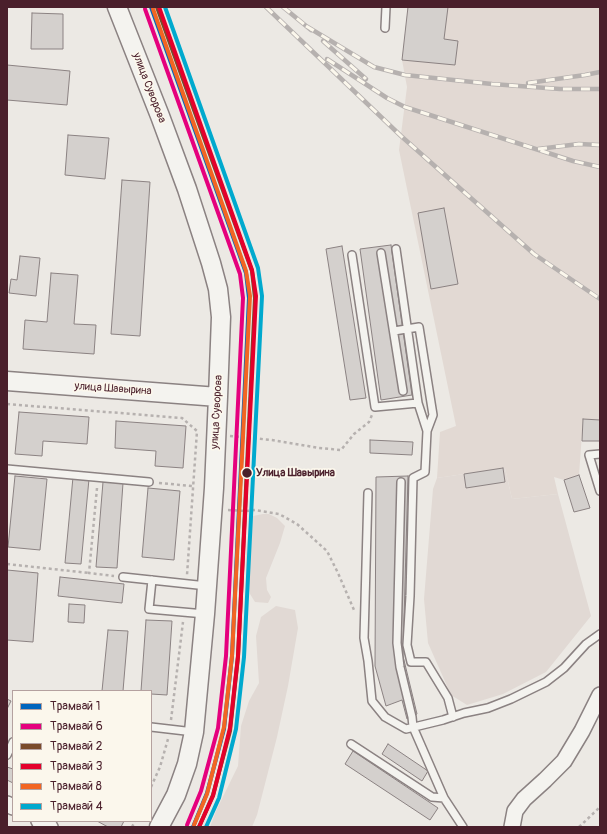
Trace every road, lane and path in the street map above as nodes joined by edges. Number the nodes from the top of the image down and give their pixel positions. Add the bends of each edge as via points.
1 (117, 7) edge
2 (386, 7) edge
3 (385, 28) dead end
4 (396, 249) dead end
5 (381, 253) dead end
6 (352, 255) dead end
7 (394, 331) junction
8 (7, 381) edge
9 (403, 391) dead end
10 (218, 397) junction
11 (418, 403) junction
12 (7, 404) edge
13 (375, 407) junction
14 (197, 431) dead end
15 (427, 431) junction
16 (230, 436) dead end
17 (600, 454) edge
18 (7, 469) edge
19 (98, 477) junction
20 (149, 482) joint
21 (401, 482) dead end
22 (192, 486) dead end
23 (600, 491) edge
24 (368, 493) dead end
25 (224, 510) dead end
26 (7, 564) edge
27 (89, 573) junction
28 (123, 577) joint
29 (152, 580) junction
30 (207, 586) junction
31 (354, 611) dead end
32 (205, 614) junction
33 (600, 634) edge
34 (600, 695) edge
35 (453, 717) junction
36 (152, 727) edge
37 (413, 727) junction
38 (194, 732) junction
39 (12, 744) edge
40 (351, 744) dead end
41 (7, 756) edge
42 (444, 798) junction
43 (600, 807) edge
44 (41, 822) edge
45 (50, 827) edge
46 (159, 827) edge
47 (463, 827) edge
48 (512, 827) edge
49 (579, 827) edge

1 - 10 street, улица Суворова via 187,189 218,289 221,317
2 - 3 lane
4 - 11 lane
5 - 7 lane
6 - 13 lane
7 - 9 lane
7 - 15 lane via 419,327 432,415
8 - 10 street, улица Шавырина
10 - 30 street, улица Суворова
11 - 13 lane
11 - 15 lane
12 - 14 path via 182,418
13 - 16 path via 369,422 354,434 341,450
15 - 35 lane via 426,472 413,478 407,645 411,662 426,662 448,698
17 - 23 lane via 589,455
18 - 19 lane
19 - 20 lane
19 - 27 path
20 - 22 path
21 - 37 lane via 397,644
24 - 37 lane via 364,638 372,701 385,717 406,729
25 - 31 path via 255,510 279,514 296,524 327,551
26 - 27 path
27 - 28 path
28 - 29 lane
29 - 30 lane
29 - 32 lane via 149,609
30 - 32 street, улица Суворова
32 - 38 street, улица Суворова
33 - 35 lane via 546,682 488,708
34 - 48 street via 564,761 524,799 515,811
35 - 37 lane
36 - 38 lane
37 - 42 lane
38 - 46 street, улица Суворова via 176,796
39 - 41 lane
40 - 42 lane via 432,797
42 - 47 lane
43 - 49 path
44 - 45 street

